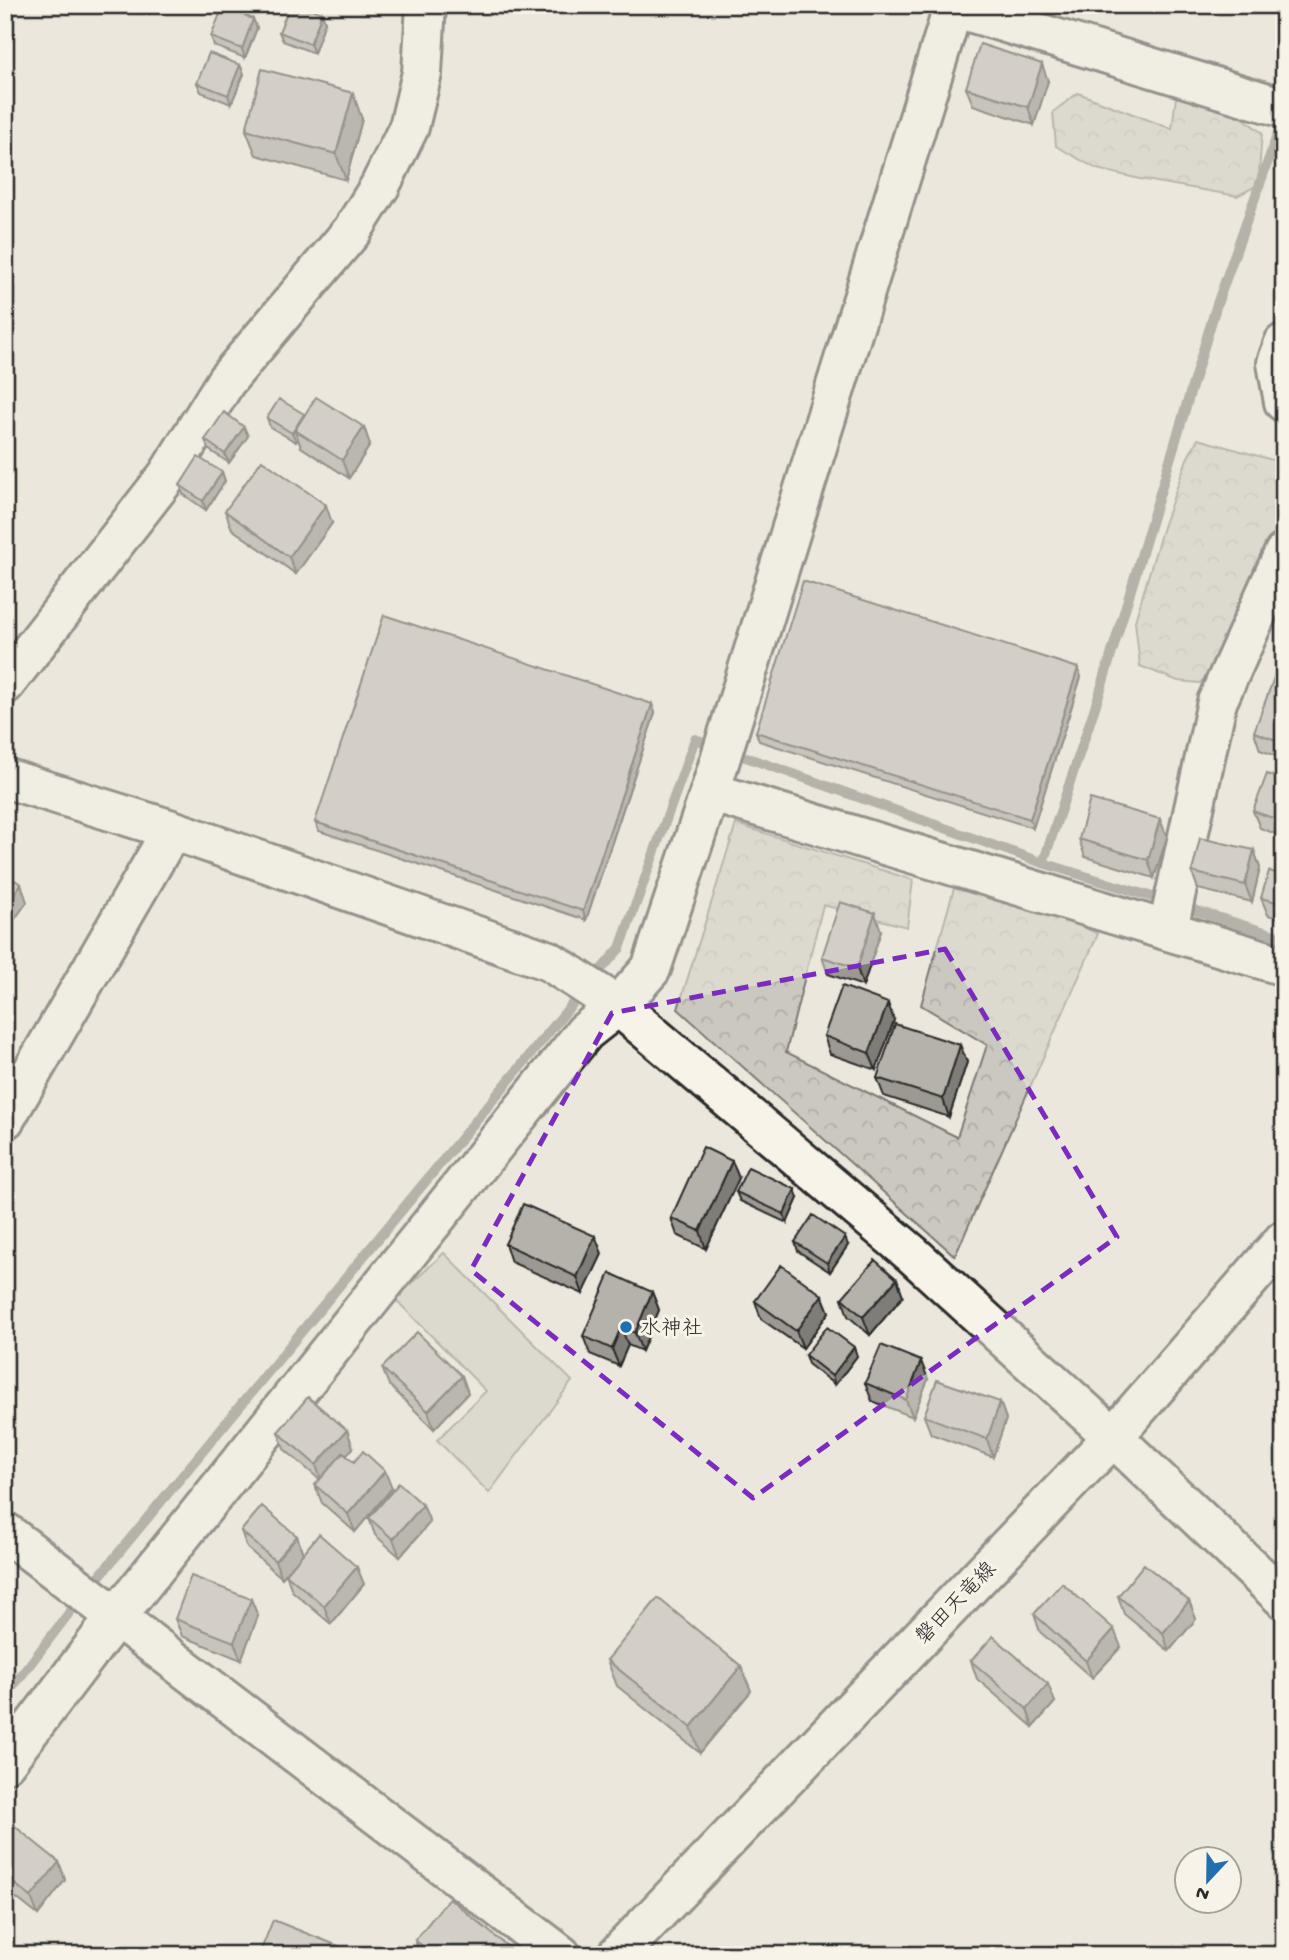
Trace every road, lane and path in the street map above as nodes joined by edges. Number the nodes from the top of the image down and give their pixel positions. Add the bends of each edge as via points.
1 (426, 5) edge
2 (952, 6) edge
3 (1284, 108) edge
4 (1284, 343) edge
5 (1284, 402) edge
6 (1284, 553) edge
7 (5, 684) edge
8 (5, 778) edge
9 (710, 792) junction
10 (172, 830) junction
11 (1168, 929) junction
12 (1284, 966) edge
13 (618, 1006) junction
14 (5, 1119) edge
15 (1284, 1240) edge
16 (1113, 1437) junction
17 (5, 1532) edge
18 (1284, 1599) edge
19 (116, 1617) junction
20 (5, 1763) edge
21 (561, 1955) edge
22 (617, 1955) edge

1 - 7 street via 422,73 409,127 352,231 226,381 167,475
2 - 3 street
2 - 9 street
4 - 5 street via 1277,363
6 - 11 street via 1217,702
8 - 10 street
9 - 11 street
9 - 13 street via 651,970
10 - 13 street via 549,961
10 - 14 street
11 - 12 street
13 - 16 street via 912,1254
13 - 19 street via 585,1032
15 - 16 street, 磐田天竜線
16 - 18 street
16 - 22 street, 磐田天竜線
17 - 19 street
19 - 20 street
19 - 21 street

